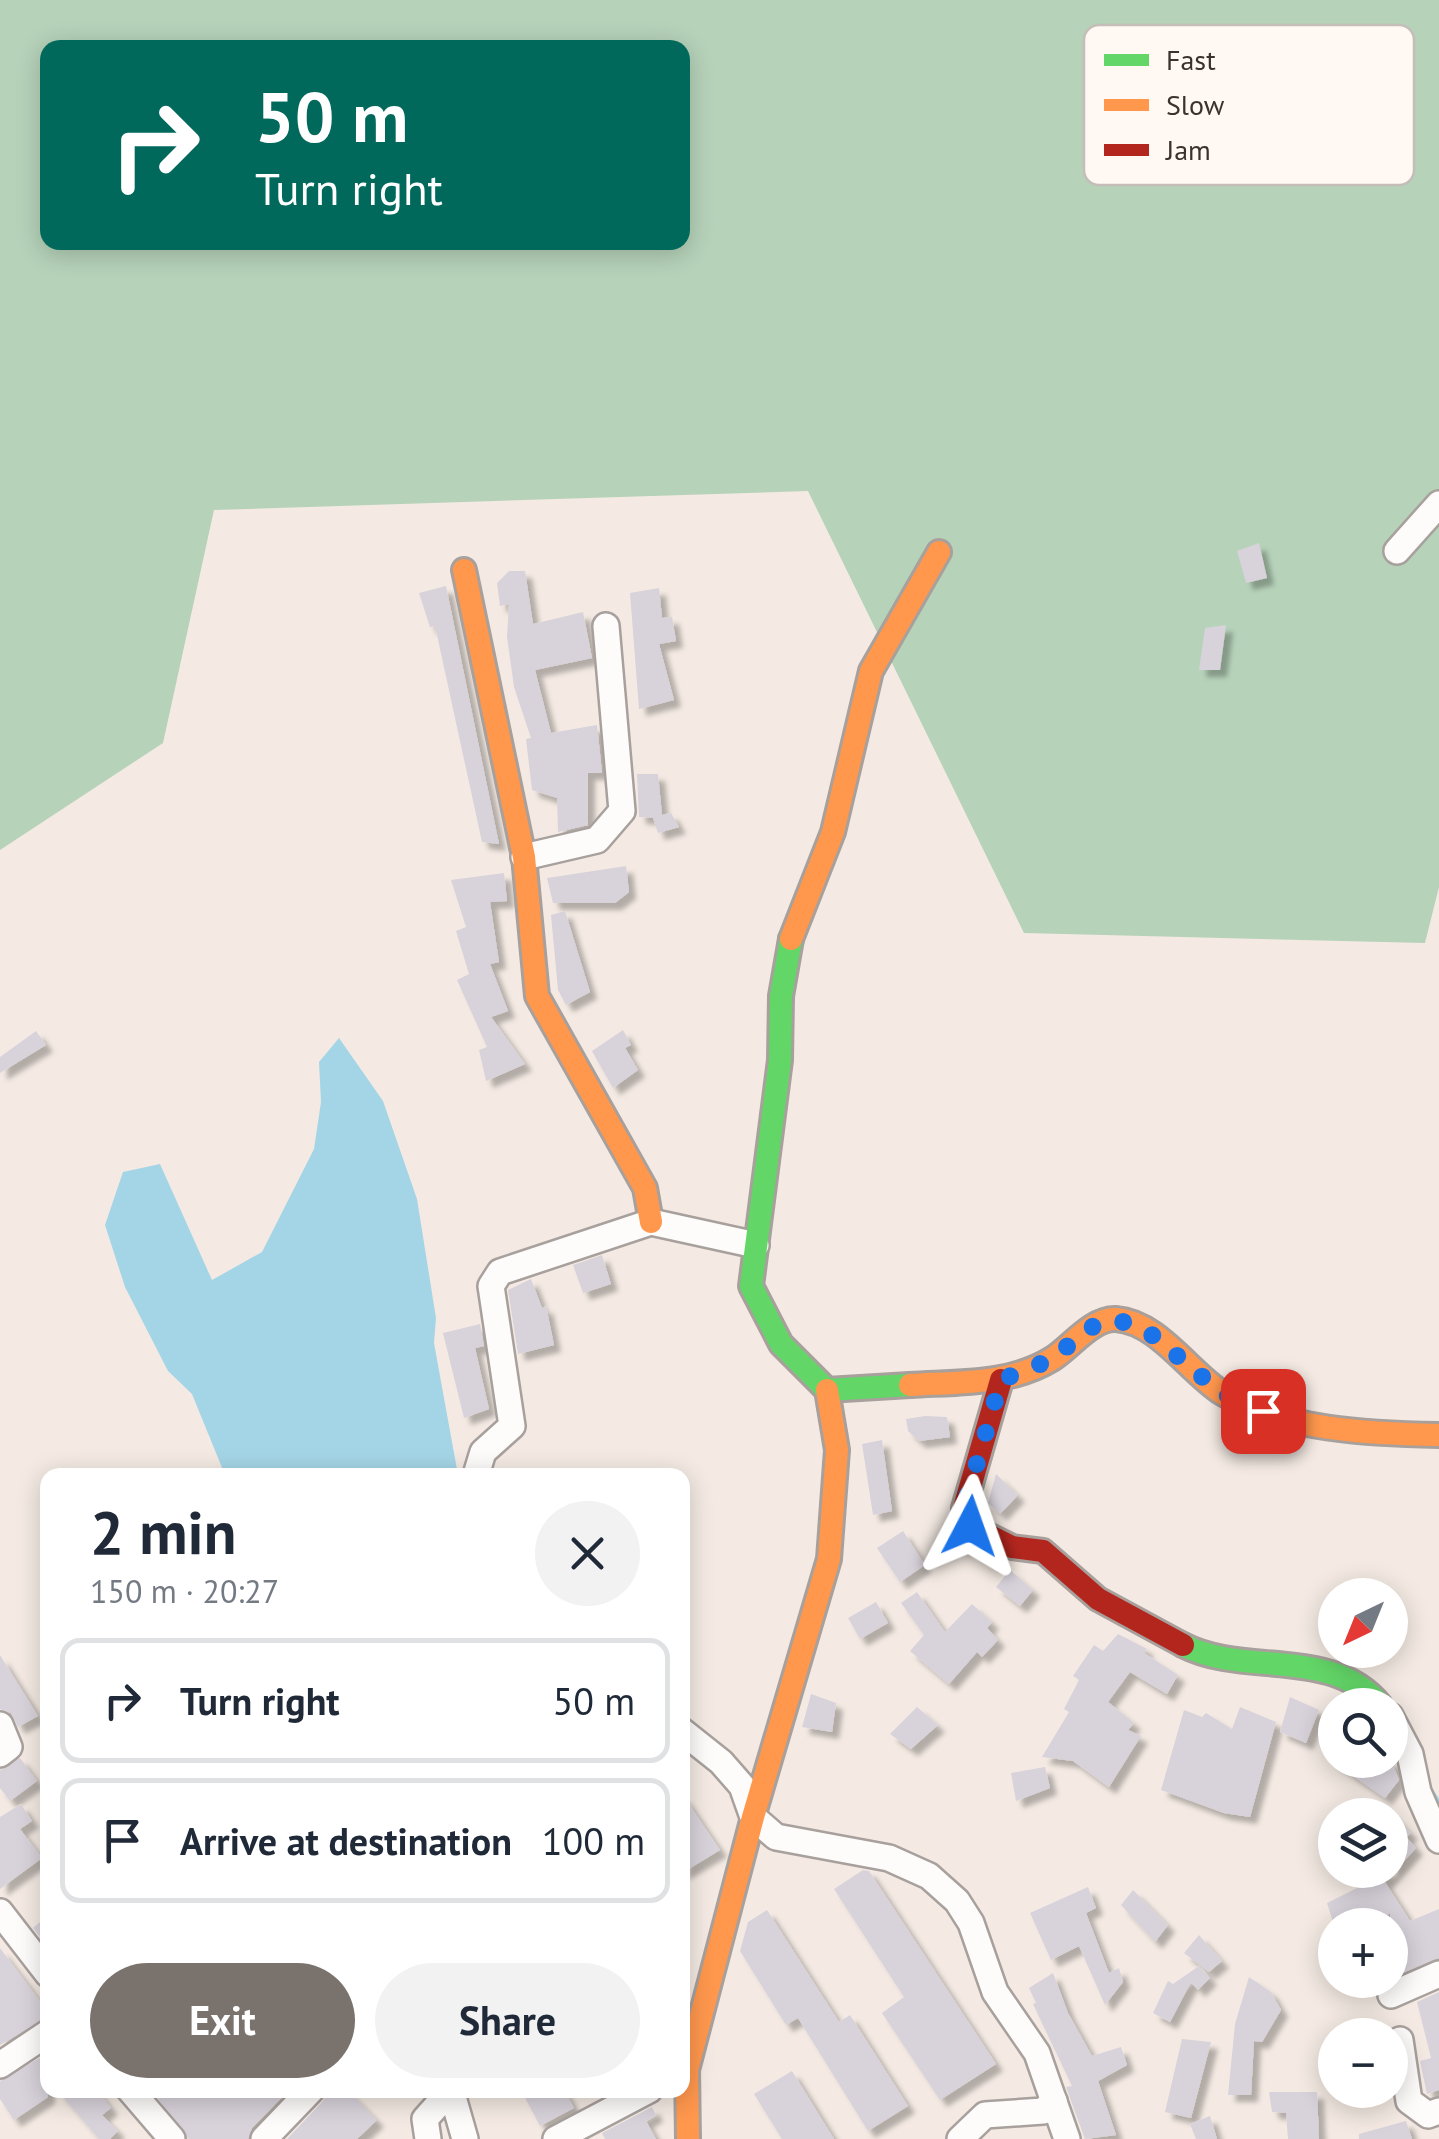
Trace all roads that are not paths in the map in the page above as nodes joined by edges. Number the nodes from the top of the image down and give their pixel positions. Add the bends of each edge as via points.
1 (1439, 504) edge
2 (1397, 550) dead end
3 (938, 552) dead end
4 (464, 570) dead end
5 (606, 626) dead end
6 (524, 857) junction
7 (652, 1222) junction
8 (756, 1244) junction
9 (1001, 1380) junction
10 (827, 1390) junction
11 (1439, 1435) edge
12 (478, 1468) edge
13 (1365, 1688) edge
14 (0, 1725) edge
15 (690, 1736) edge
16 (1408, 1750) edge
17 (0, 1754) edge
18 (753, 1816) junction
19 (1439, 1840) edge
20 (4, 1925) edge
21 (40, 1965) edge
22 (1439, 1974) edge
23 (1408, 1987) edge
24 (40, 2038) edge
25 (690, 2052) edge
26 (0, 2065) edge
27 (1408, 2094) edge
28 (143, 2098) edge
29 (303, 2098) edge
30 (445, 2098) edge
31 (454, 2098) edge
32 (635, 2098) edge
33 (686, 2098) edge
34 (1054, 2100) junction
35 (1439, 2110) edge
36 (172, 2139) edge
37 (264, 2139) edge
38 (428, 2139) edge
39 (465, 2139) edge
40 (556, 2139) edge
41 (688, 2139) edge
42 (960, 2139) edge
43 (1067, 2139) edge

1 - 2 street
3 - 8 street via 871,671 833,832 793,930
4 - 6 street
5 - 6 street via 622,811 598,840
6 - 7 street via 537,996 646,1188
7 - 8 street
7 - 12 street via 500,1272 491,1286 512,1426 483,1452
8 - 10 street via 751,1286 763,1320
9 - 10 street
9 - 11 street via 1050,1360 1092,1327 1115,1319 1146,1330 1223,1394 1263,1411 1364,1434
9 - 13 street via 964,1508 970,1526 1012,1547 1043,1552 1098,1599 1192,1650 1331,1672
10 - 18 street via 837,1450 829,1559
14 - 17 street via 10,1747
15 - 18 street via 742,1786
16 - 19 street
18 - 25 street
18 - 34 street via 776,1837 889,1858 929,1876 957,1902 995,1992 1037,2053
20 - 21 street
22 - 23 street
24 - 26 street
27 - 35 street via 1428,2115
28 - 36 street
29 - 37 street
30 - 38 street via 426,2119
31 - 39 street
32 - 40 street
33 - 41 street
34 - 42 street via 1043,2111 985,2114
34 - 43 street

